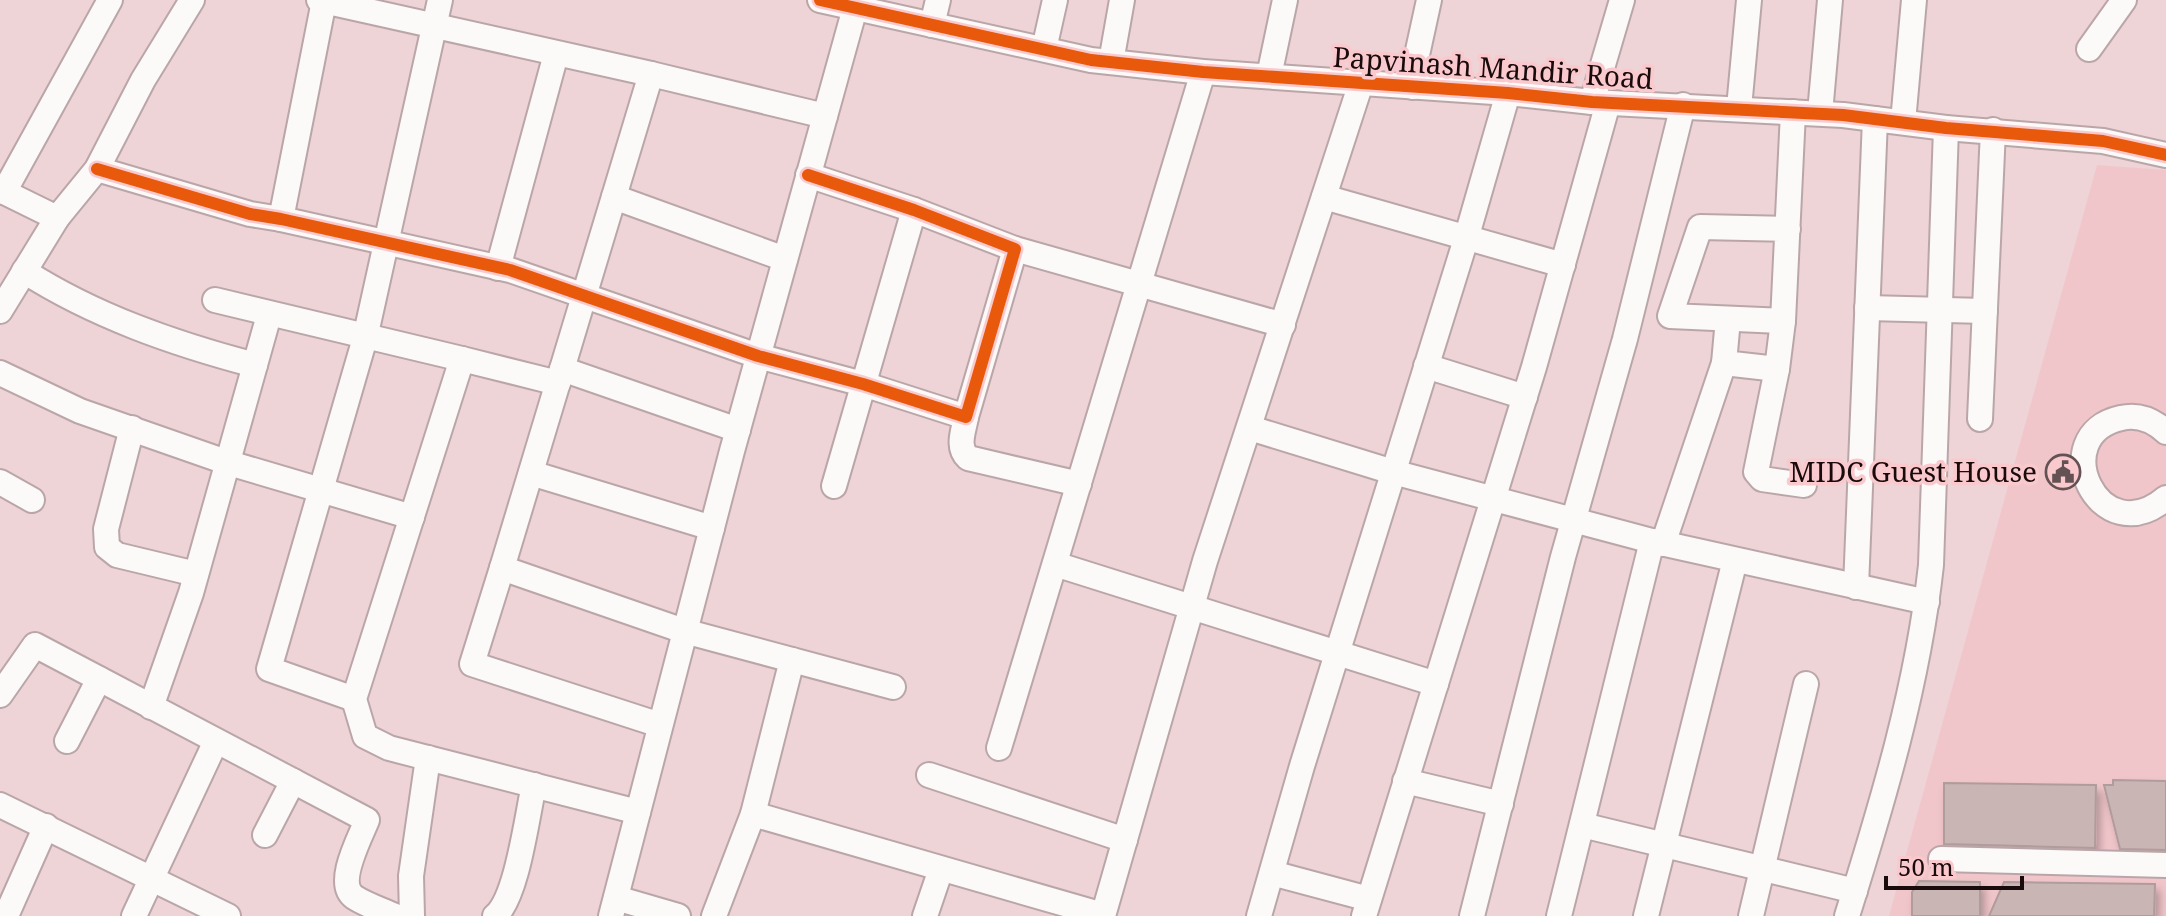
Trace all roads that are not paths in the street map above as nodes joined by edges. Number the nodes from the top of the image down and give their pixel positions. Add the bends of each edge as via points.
1 (110, 0) edge
2 (192, 0) edge
3 (440, 0) edge
4 (820, 0) edge
5 (938, 0) edge
6 (1055, 0) edge
7 (1122, 0) edge
8 (1285, 0) edge
9 (1429, 0) edge
10 (1622, 0) edge
11 (1749, 0) edge
12 (1830, 0) edge
13 (1914, 0) edge
14 (2124, 0) edge
15 (321, 1) edge
16 (855, 8) junction
17 (932, 25) junction
18 (434, 27) junction
19 (1044, 49) junction
20 (2089, 49) dead end
21 (556, 54) junction
22 (1111, 62) junction
23 (1203, 72) junction
24 (651, 74) junction
25 (1269, 76) junction
26 (1361, 83) junction
27 (1413, 87) junction
28 (1508, 93) junction
29 (1600, 103) junction
30 (1683, 105) junction
31 (1739, 108) junction
32 (1793, 112) junction
33 (1820, 113) junction
34 (825, 116) junction
35 (1875, 119) junction
36 (1903, 122) junction
37 (1946, 128) junction
38 (1993, 130) junction
39 (2166, 155) edge
40 (97, 169) junction
41 (808, 175) junction
42 (2, 191) edge
43 (614, 197) junction
44 (1324, 197) junction
45 (914, 210) junction
46 (57, 218) junction
47 (281, 219) junction
48 (1788, 229) junction
49 (1466, 239) junction
50 (386, 242) junction
51 (1015, 249) junction
52 (785, 259) junction
53 (1563, 265) junction
54 (498, 268) junction
55 (24, 271) junction
56 (1139, 285) junction
57 (585, 296) junction
58 (215, 300) dead end
59 (1867, 308) junction
60 (0, 311) edge
61 (1939, 311) junction
62 (1985, 311) junction
63 (269, 315) junction
64 (1728, 319) junction
65 (1783, 321) junction
66 (1283, 325) junction
67 (365, 338) junction
68 (758, 356) junction
69 (462, 359) junction
70 (1724, 363) junction
71 (255, 365) junction
72 (1426, 366) junction
73 (1777, 369) junction
74 (0, 373) edge
75 (560, 376) junction
76 (863, 384) junction
77 (1525, 397) junction
78 (966, 417) junction
79 (1980, 419) dead end
80 (132, 428) junction
81 (1250, 428) junction
82 (738, 430) junction
83 (2166, 432) edge
84 (229, 463) junction
85 (1393, 472) junction
86 (531, 473) junction
87 (0, 482) edge
88 (1079, 484) junction
89 (1804, 485) dead end
90 (834, 486) dead end
91 (321, 490) junction
92 (2166, 498) edge
93 (1493, 499) junction
94 (32, 500) dead end
95 (412, 517) junction
96 (1574, 520) junction
97 (712, 528) junction
98 (1658, 542) junction
99 (1735, 560) junction
100 (1055, 564) junction
101 (502, 568) junction
102 (196, 574) junction
103 (1856, 587) junction
104 (1927, 602) junction
105 (1191, 607) junction
106 (684, 631) junction
107 (1337, 653) junction
108 (792, 660) junction
109 (99, 679) junction
110 (1436, 684) junction
111 (1806, 684) dead end
112 (893, 687) dead end
113 (0, 695) edge
114 (354, 699) junction
115 (151, 707) junction
116 (660, 725) junction
117 (67, 741) dead end
118 (216, 741) junction
119 (999, 748) dead end
120 (428, 758) junction
121 (929, 775) dead end
122 (293, 781) junction
123 (1405, 781) junction
124 (534, 785) junction
125 (1501, 804) junction
126 (0, 805) edge
127 (638, 812) junction
128 (753, 814) junction
129 (1582, 825) junction
130 (46, 826) junction
131 (265, 835) dead end
132 (1125, 840) junction
133 (1663, 845) junction
134 (1941, 859) dead end
135 (2166, 865) edge
136 (941, 869) junction
137 (1762, 870) junction
138 (1272, 873) junction
139 (150, 879) junction
140 (1855, 891) junction
141 (613, 907) edge
142 (1367, 907) edge
143 (6, 916) edge
144 (134, 916) edge
145 (228, 916) edge
146 (395, 916) edge
147 (412, 916) edge
148 (495, 916) edge
149 (678, 916) edge
150 (714, 916) edge
151 (925, 916) edge
152 (1103, 916) edge
153 (1259, 916) edge
154 (1472, 916) edge
155 (1559, 916) edge
156 (1646, 916) edge
157 (1751, 916) edge
158 (1847, 916) edge

1 - 42 street
2 - 40 street
3 - 18 street
4 - 16 street, Papvinash Mandir Road
5 - 17 street
6 - 19 street
7 - 22 street
8 - 25 street
9 - 27 street
10 - 29 street
11 - 31 street
12 - 33 street
13 - 36 street
14 - 20 street
15 - 18 street
15 - 47 street
16 - 17 street, Papvinash Mandir Road
16 - 34 street
17 - 19 street, Papvinash Mandir Road
18 - 21 street
18 - 50 street
19 - 22 street, Papvinash Mandir Road
21 - 24 street
21 - 54 street
22 - 23 street, Papvinash Mandir Road
23 - 25 street, Papvinash Mandir Road
23 - 56 street
24 - 34 street
24 - 43 street
25 - 26 street, Papvinash Mandir Road
26 - 27 street, Papvinash Mandir Road
26 - 44 street
27 - 28 street, Papvinash Mandir Road
28 - 29 street, Papvinash Mandir Road
28 - 49 street
29 - 30 street, Papvinash Mandir Road
29 - 53 street
30 - 31 street, Papvinash Mandir Road
30 - 96 street
31 - 32 street, Papvinash Mandir Road
32 - 33 street, Papvinash Mandir Road
32 - 48 street
33 - 35 street, Papvinash Mandir Road
34 - 41 street
35 - 36 street, Papvinash Mandir Road
35 - 59 street
36 - 37 street, Papvinash Mandir Road
37 - 38 street, Papvinash Mandir Road
37 - 61 street
38 - 39 street, Papvinash Mandir Road via 2103,141
38 - 62 street
40 - 46 street
40 - 47 street
41 - 45 street
41 - 52 street
42 - 46 street
43 - 52 street
43 - 57 street
44 - 49 street
44 - 66 street
45 - 51 street
45 - 76 street
46 - 55 street
47 - 50 street
48 - 64 street via 1700,227 1670,316
48 - 65 street
49 - 53 street
49 - 72 street
50 - 54 street
50 - 67 street
51 - 56 street
51 - 78 street
52 - 68 street
53 - 77 street
54 - 57 street
55 - 60 street
55 - 71 street via 60,293 169,340
56 - 66 street
56 - 88 street
57 - 68 street
57 - 75 street
58 - 63 street
59 - 61 street
59 - 103 street
61 - 62 street
61 - 104 street
62 - 79 street
63 - 67 street
63 - 71 street
64 - 65 street
64 - 70 street
65 - 73 street
66 - 81 street
67 - 69 street
67 - 91 street
68 - 76 street
68 - 82 street
69 - 75 street
69 - 95 street
70 - 73 street
70 - 98 street
71 - 84 street
72 - 77 street
72 - 85 street
73 - 89 street via 1756,472 1762,479
74 - 80 street via 80,411
75 - 82 street
75 - 86 street
76 - 78 street
76 - 90 street
77 - 93 street
78 - 88 street via 961,446 968,458
80 - 84 street
80 - 102 street via 106,529 107,547 117,555
81 - 85 street
81 - 105 street
82 - 97 street
83 - 92 street via 2150,420 2115,419 2096,432 2083,463 2094,496 2113,509 2147,510
84 - 91 street
84 - 102 street
85 - 93 street
85 - 107 street
86 - 97 street
86 - 101 street
87 - 94 street
88 - 100 street
91 - 95 street
91 - 114 street via 269,669
93 - 96 street
93 - 110 street
95 - 114 street
96 - 98 street
96 - 125 street
97 - 106 street
98 - 99 street
98 - 129 street
99 - 103 street
99 - 133 street
100 - 105 street
100 - 119 street
101 - 106 street
101 - 116 street via 472,664
102 - 115 street
103 - 104 street
104 - 140 street via 1897,746
105 - 107 street
105 - 132 street
106 - 108 street
106 - 116 street
107 - 110 street
107 - 138 street
108 - 112 street
108 - 128 street
109 - 113 street via 35,645
109 - 115 street
109 - 117 street
110 - 123 street
111 - 137 street
114 - 120 street via 365,736
115 - 118 street
116 - 127 street
118 - 122 street
118 - 139 street
120 - 124 street
120 - 147 street via 411,876
121 - 132 street
122 - 131 street
122 - 146 street via 367,820 347,886 352,896
123 - 125 street
123 - 142 street
124 - 127 street
124 - 148 street via 510,892
125 - 154 street
126 - 130 street
127 - 141 street
128 - 136 street
128 - 150 street
129 - 133 street
129 - 155 street
130 - 139 street
130 - 143 street
132 - 152 street
133 - 137 street
133 - 156 street
134 - 135 street
136 - 151 street
136 - 152 street
137 - 140 street
137 - 157 street
138 - 142 street
138 - 153 street
139 - 144 street
139 - 145 street
140 - 158 street
141 - 149 street

